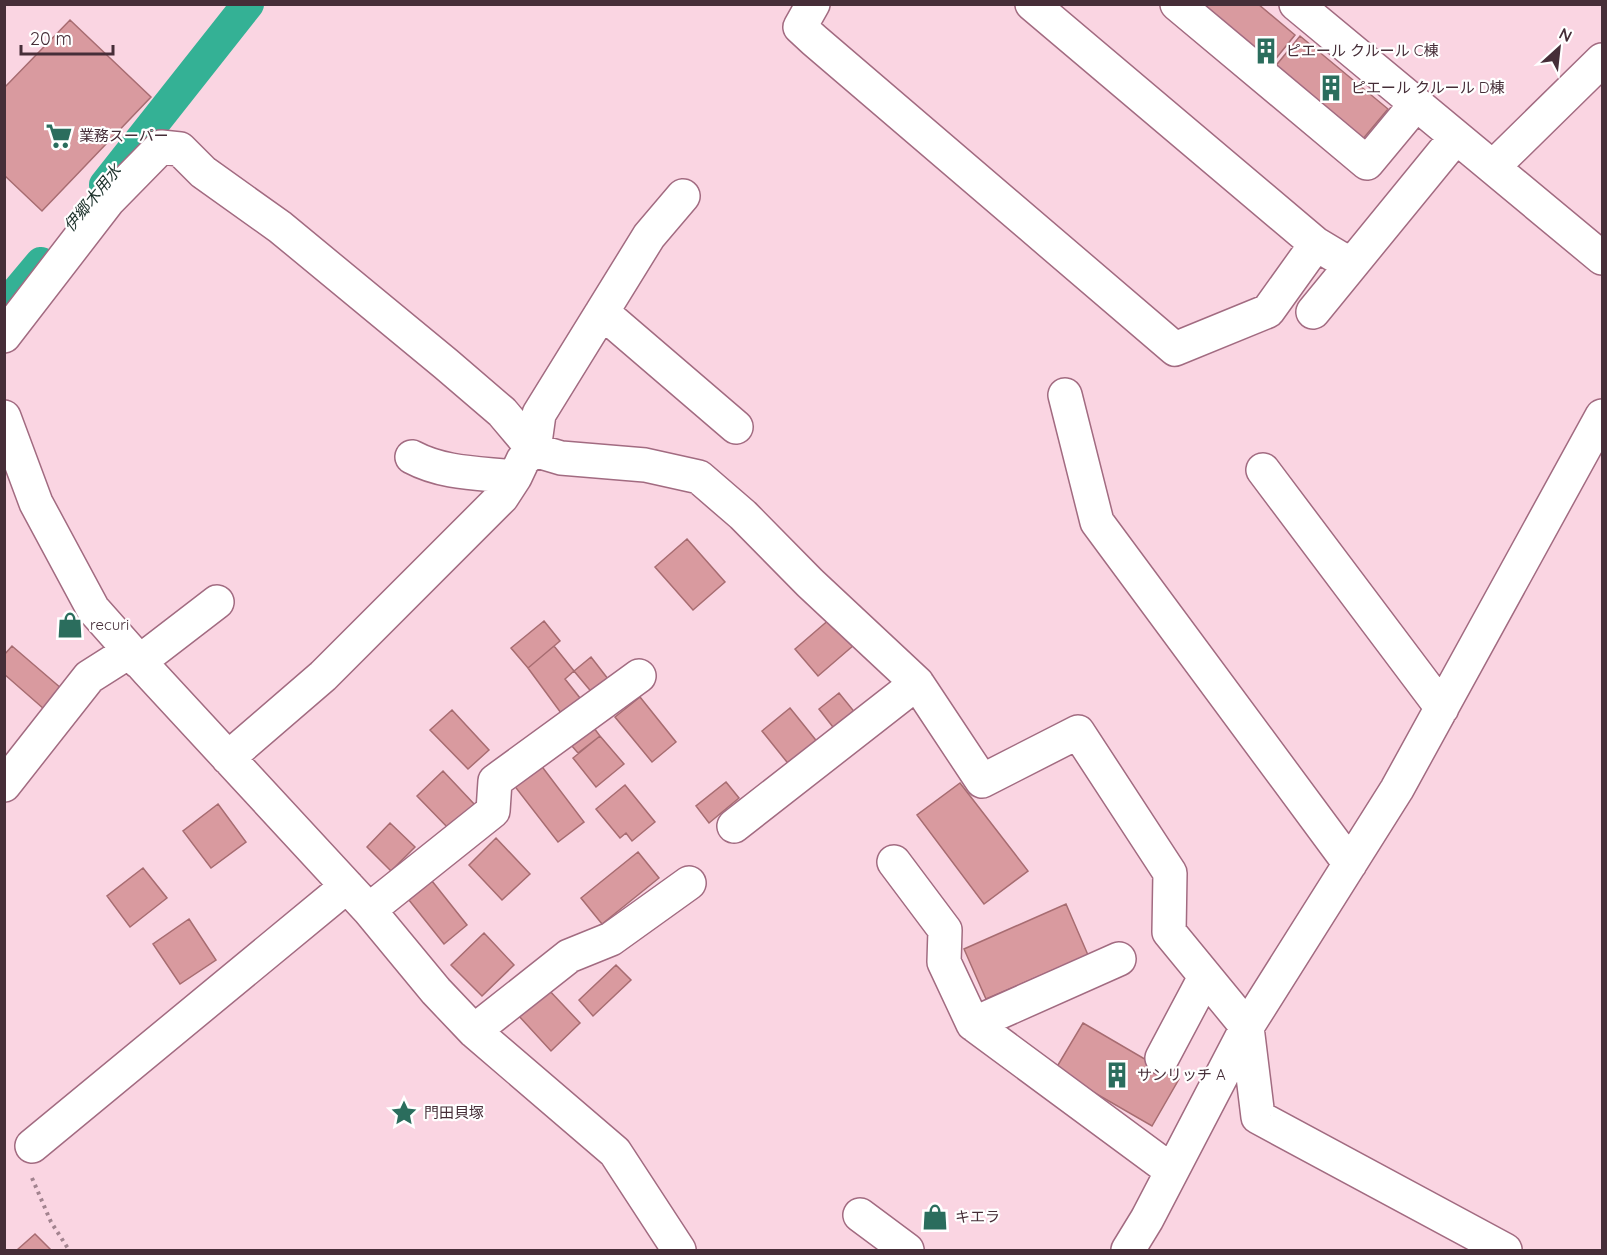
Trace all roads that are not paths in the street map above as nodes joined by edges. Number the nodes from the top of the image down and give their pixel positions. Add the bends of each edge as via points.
1 (813, 4) edge
2 (1032, 4) edge
3 (1177, 4) edge
4 (1296, 4) edge
5 (1602, 60) edge
6 (1416, 104) junction
7 (1456, 137) junction
8 (1493, 167) junction
9 (682, 196) dead end
10 (1316, 244) junction
11 (1602, 258) edge
12 (1351, 265) junction
13 (602, 312) junction
14 (1313, 312) dead end
15 (4, 336) edge
16 (1065, 395) dead end
17 (1602, 416) edge
18 (4, 417) edge
19 (736, 427) dead end
20 (534, 450) junction
21 (412, 458) dead end
22 (1263, 470) dead end
23 (13, 472) edge
24 (514, 477) junction
25 (217, 602) dead end
26 (135, 657) junction
27 (639, 676) dead end
28 (917, 683) junction
29 (1442, 708) junction
30 (228, 758) junction
31 (4, 785) edge
32 (734, 826) dead end
33 (894, 862) dead end
34 (1350, 864) junction
35 (689, 883) dead end
36 (347, 886) junction
37 (369, 910) junction
38 (1119, 958) dead end
39 (1205, 977) junction
40 (973, 1023) junction
41 (1247, 1027) junction
42 (474, 1031) junction
43 (1162, 1058) dead end
44 (32, 1146) road end
45 (1172, 1171) junction
46 (860, 1215) dead end
47 (679, 1251) edge
48 (907, 1251) edge
49 (1128, 1251) edge
50 (1505, 1251) edge

1 - 10 street via 800,27 1174,349 1268,311
2 - 10 street
3 - 6 street via 1367,163
4 - 6 street
5 - 8 street
6 - 7 street
7 - 8 street
7 - 12 street
8 - 11 street
9 - 13 street via 649,236
10 - 12 street
12 - 14 street
13 - 19 street
13 - 20 street via 539,414
15 - 20 street via 108,201 161,147 180,149 202,172 280,227 446,363 502,411
16 - 34 street via 1097,522
17 - 29 street
18 - 23 street
20 - 24 street
20 - 28 street via 561,458 645,465 699,477
21 - 24 street via 449,470
22 - 29 street
23 - 26 street via 36,503 93,609
24 - 30 street via 502,497 323,676
25 - 26 street
26 - 30 street
26 - 31 street via 89,677
27 - 37 street via 495,781 493,811
28 - 32 street
28 - 39 street via 982,781 1078,732 1170,873 1168,932
29 - 34 street
30 - 36 street
33 - 40 street via 945,930 944,962
34 - 41 street
35 - 42 street via 611,939 569,956
36 - 37 street
36 - 44 street
37 - 42 street
38 - 40 street
39 - 41 street
39 - 43 street
40 - 45 street
41 - 45 street
41 - 50 street via 1258,1117
42 - 47 street via 615,1152
45 - 49 street
46 - 48 street

